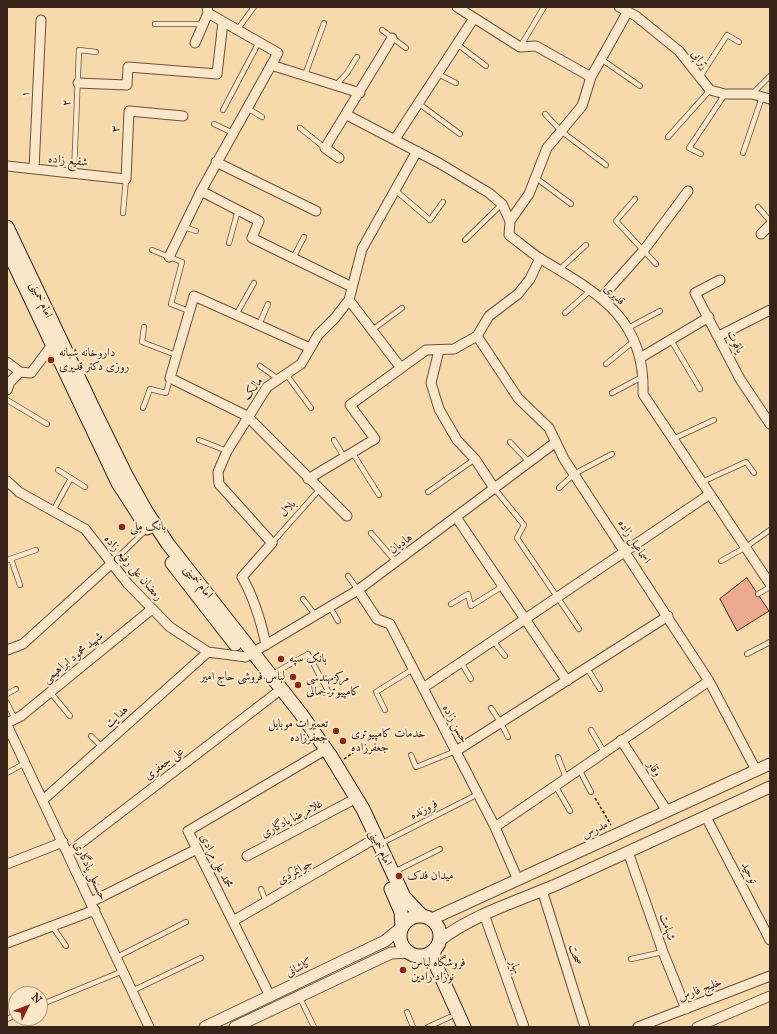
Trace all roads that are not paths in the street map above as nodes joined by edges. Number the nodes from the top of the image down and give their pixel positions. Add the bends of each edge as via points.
1 (254, 7) edge
2 (457, 7) edge
3 (544, 7) edge
4 (619, 7) edge
5 (629, 9) edge
6 (207, 10) edge
7 (474, 18) junction
8 (42, 20) dead end
9 (223, 22) junction
10 (324, 23) dead end
11 (155, 24) dead end
12 (203, 24) junction
13 (237, 30) junction
14 (382, 30) dead end
15 (392, 38) junction
16 (259, 42) junction
17 (739, 42) dead end
18 (195, 43) dead end
19 (457, 44) junction
20 (520, 47) junction
21 (406, 48) dead end
22 (96, 52) dead end
23 (356, 57) dead end
24 (601, 59) junction
25 (271, 65) junction
26 (486, 66) dead end
27 (438, 74) junction
28 (305, 75) junction
29 (770, 76) edge
30 (591, 77) junction
31 (699, 79) junction
32 (78, 83) junction
33 (456, 83) dead end
34 (336, 85) junction
35 (640, 86) dead end
36 (710, 90) junction
37 (360, 93) junction
38 (725, 94) junction
39 (752, 94) junction
40 (766, 98) edge
41 (418, 103) junction
42 (246, 108) junction
43 (223, 110) dead end
44 (347, 114) junction
45 (545, 114) dead end
46 (183, 116) dead end
47 (262, 117) dead end
48 (214, 124) dead end
49 (300, 128) dead end
50 (561, 131) junction
51 (233, 132) junction
52 (460, 134) dead end
53 (668, 137) dead end
54 (395, 139) junction
55 (325, 148) junction
56 (417, 151) junction
57 (743, 153) dead end
58 (701, 154) dead end
59 (339, 158) dead end
60 (216, 162) junction
61 (606, 165) dead end
62 (7, 166) edge
63 (34, 169) junction
64 (74, 173) junction
65 (536, 178) junction
66 (126, 179) junction
67 (395, 190) junction
68 (201, 191) junction
69 (688, 191) dead end
70 (635, 199) dead end
71 (443, 202) dead end
72 (502, 204) junction
73 (571, 204) dead end
74 (758, 207) dead end
75 (238, 210) junction
76 (316, 210) dead end
77 (123, 213) dead end
78 (510, 221) junction
79 (770, 221) edge
80 (770, 225) edge
81 (7, 227) edge
82 (184, 227) junction
83 (196, 232) dead end
84 (761, 234) dead end
85 (304, 237) dead end
86 (465, 240) dead end
87 (229, 243) dead end
88 (586, 245) dead end
89 (7, 249) edge
90 (152, 250) dead end
91 (644, 250) junction
92 (169, 257) junction
93 (293, 258) junction
94 (540, 258) junction
95 (656, 264) dead end
96 (560, 269) junction
97 (720, 280) dead end
98 (254, 283) dead end
99 (352, 286) junction
100 (591, 290) junction
101 (601, 298) junction
102 (349, 300) junction
103 (268, 304) dead end
104 (402, 308) dead end
105 (770, 310) edge
106 (189, 311) junction
107 (660, 311) dead end
108 (566, 313) dead end
109 (236, 315) junction
110 (709, 317) junction
111 (259, 325) junction
112 (144, 327) dead end
113 (628, 328) junction
114 (372, 330) junction
115 (477, 336) junction
116 (718, 336) junction
117 (671, 340) junction
118 (635, 341) junction
119 (52, 345) junction
120 (310, 348) junction
121 (439, 350) junction
122 (176, 354) junction
123 (640, 358) junction
124 (7, 362) edge
125 (606, 364) dead end
126 (260, 366) dead end
127 (401, 368) junction
128 (20, 372) junction
129 (644, 376) junction
130 (282, 377) junction
131 (170, 378) junction
132 (700, 389) dead end
133 (7, 390) edge
134 (612, 393) dead end
135 (7, 400) edge
136 (143, 408) dead end
137 (311, 408) dead end
138 (248, 416) junction
139 (714, 420) dead end
140 (47, 424) dead end
141 (770, 424) edge
142 (673, 438) junction
143 (199, 440) dead end
144 (334, 440) dead end
145 (510, 442) dead end
146 (556, 442) junction
147 (227, 451) junction
148 (348, 454) junction
149 (612, 454) dead end
150 (475, 459) junction
151 (529, 462) junction
152 (58, 470) dead end
153 (754, 473) dead end
154 (574, 474) junction
155 (72, 478) junction
156 (308, 479) junction
157 (7, 481) edge
158 (702, 482) junction
159 (85, 487) dead end
160 (494, 488) junction
161 (559, 488) dead end
162 (319, 490) junction
163 (428, 492) dead end
164 (379, 494) dead end
165 (710, 494) junction
166 (53, 511) junction
167 (347, 516) dead end
168 (456, 517) junction
169 (147, 528) junction
170 (770, 530) edge
171 (371, 533) dead end
172 (272, 543) junction
173 (746, 547) junction
174 (36, 550) dead end
175 (626, 551) junction
176 (9, 560) edge
177 (721, 561) dead end
178 (396, 562) junction
179 (111, 564) junction
180 (767, 573) edge
181 (348, 576) dead end
182 (20, 585) dead end
183 (770, 585) edge
184 (503, 586) junction
185 (358, 590) junction
186 (758, 594) dead end
187 (558, 597) junction
188 (303, 599) dead end
189 (451, 604) dead end
190 (330, 607) junction
191 (152, 609) junction
192 (316, 616) junction
193 (668, 616) junction
194 (525, 619) junction
195 (338, 621) dead end
196 (579, 629) dead end
197 (493, 641) junction
198 (770, 642) edge
199 (266, 645) junction
200 (7, 650) edge
201 (208, 652) junction
202 (747, 654) dead end
203 (249, 655) junction
204 (505, 656) dead end
205 (461, 662) junction
206 (587, 668) junction
207 (413, 669) junction
208 (270, 676) junction
209 (471, 679) dead end
210 (567, 681) junction
211 (709, 681) junction
212 (423, 688) junction
213 (16, 689) dead end
214 (600, 689) dead end
215 (328, 691) dead end
216 (50, 692) junction
217 (7, 694) edge
218 (275, 694) junction
219 (7, 703) edge
220 (491, 708) dead end
221 (385, 710) dead end
222 (70, 716) dead end
223 (501, 722) junction
224 (10, 723) edge
225 (591, 730) dead end
226 (91, 736) dead end
227 (508, 737) dead end
228 (621, 740) junction
229 (102, 747) junction
230 (456, 752) junction
231 (604, 752) junction
232 (320, 753) junction
233 (411, 755) dead end
234 (558, 757) dead end
235 (25, 763) junction
236 (770, 764) edge
237 (579, 769) junction
238 (756, 770) junction
239 (7, 773) edge
240 (566, 778) junction
241 (555, 785) junction
242 (769, 789) edge
243 (591, 792) road end
244 (478, 794) junction
245 (43, 800) junction
246 (349, 802) junction
247 (667, 810) junction
248 (570, 811) dead end
249 (706, 817) junction
250 (495, 827) junction
251 (63, 842) junction
252 (374, 843) junction
253 (196, 849) junction
254 (440, 849) dead end
255 (68, 852) junction
256 (628, 852) junction
257 (247, 856) dead end
258 (7, 864) edge
259 (291, 870) dead end
260 (392, 873) junction
261 (518, 880) junction
262 (298, 884) junction
263 (261, 889) dead end
264 (542, 890) junction
265 (266, 902) junction
266 (93, 906) junction
267 (484, 914) junction
268 (427, 918) junction
269 (233, 921) junction
270 (186, 922) dead end
271 (52, 926) junction
272 (402, 927) junction
273 (770, 940) edge
274 (7, 943) edge
275 (437, 945) junction
276 (66, 946) dead end
277 (663, 952) junction
278 (413, 954) junction
279 (117, 957) junction
280 (201, 958) dead end
281 (631, 959) dead end
282 (123, 971) junction
283 (770, 976) edge
284 (132, 991) junction
285 (270, 996) junction
286 (299, 996) junction
287 (770, 996) edge
288 (48, 1002) edge
289 (686, 1009) junction
290 (407, 1012) dead end
291 (452, 1022) edge
292 (718, 1024) edge
293 (149, 1027) edge
294 (205, 1027) edge
295 (235, 1027) edge
296 (314, 1027) edge
297 (413, 1027) edge
298 (428, 1027) edge
299 (464, 1027) edge
300 (524, 1027) edge
301 (585, 1027) edge
302 (638, 1027) edge
303 (697, 1027) edge

1 - 13 lane
2 - 7 street
3 - 20 lane
4 - 5 street, ترابی
5 - 24 street
5 - 31 street, ترابی via 679,51
6 - 9 street
6 - 12 street
7 - 19 street
7 - 20 street
8 - 63 street, ۱
9 - 13 street
9 - 32 street via 217,74 128,67 127,85
10 - 28 lane
11 - 12 lane
12 - 18 street
13 - 16 street
14 - 15 lane
15 - 21 lane
15 - 37 street
16 - 25 street via 278,53
16 - 43 lane
17 - 31 lane via 727,35
19 - 26 lane
19 - 27 street
20 - 30 street via 536,46
22 - 32 lane, ۲ via 79,50
23 - 34 lane
24 - 30 street
24 - 35 lane
25 - 28 street
25 - 42 street
27 - 33 lane
27 - 41 street
28 - 34 street
29 - 39 lane
30 - 50 street via 582,106
31 - 36 street, ترابی
32 - 64 lane, ۲
34 - 37 street
36 - 38 street
36 - 53 lane
37 - 44 street
38 - 39 street
38 - 58 lane via 689,148
39 - 40 street
40 - 57 lane
41 - 52 lane
41 - 54 street
42 - 47 lane
42 - 51 street
44 - 54 street, قدیری
44 - 55 street
45 - 50 lane
46 - 66 street, ۳ via 129,111
48 - 51 lane
49 - 55 lane
50 - 61 lane
50 - 65 street via 547,148
51 - 60 street
54 - 56 street, قدیری
55 - 59 street
56 - 67 street, مالک
56 - 72 street, قدیری via 489,193
60 - 68 street
60 - 76 street
62 - 63 street, شفیع زاده
63 - 64 street, شفیع زاده
64 - 66 street, شفیع زاده
65 - 73 lane
65 - 78 street via 529,194
66 - 77 lane
67 - 71 lane via 430,220
67 - 99 street, مالک via 362,249
68 - 75 street
68 - 82 street
69 - 91 street
70 - 91 lane via 616,221
72 - 78 street, قدیری
72 - 86 lane
74 - 79 lane
75 - 87 lane
75 - 93 street via 259,221 252,238
78 - 94 street, قدیری via 509,235
80 - 84 street
81 - 203 main road, امام خمینی via 131,484 168,544
82 - 83 lane
82 - 92 street
85 - 93 lane
88 - 96 lane
89 - 119 main road, امام خمینی
90 - 92 lane
91 - 95 lane
91 - 101 street
92 - 106 lane via 182,262 171,304
93 - 99 street
94 - 96 street, قدیری
94 - 115 street via 530,279 518,294 489,316
96 - 100 street, قدیری
97 - 110 street, یاقوت via 695,293
98 - 109 lane
99 - 102 street, مالک
100 - 101 street, قدیری
100 - 108 lane
101 - 113 street, قدیری via 612,307
102 - 114 street
102 - 120 street, مالک
103 - 111 lane
104 - 114 lane
105 - 116 street
106 - 109 street via 194,296
106 - 122 street
107 - 113 lane
109 - 111 street
110 - 116 street, یاقوت
110 - 117 street
111 - 120 street
112 - 122 lane via 142,342
113 - 118 street, قدیری
114 - 127 street
115 - 121 street via 454,349
115 - 146 street, اسماعیل زاده via 518,398 549,428
116 - 141 street, یاقوت via 740,379
117 - 123 street
117 - 132 lane
118 - 123 street, قدیری
118 - 125 lane
119 - 128 street via 31,373
119 - 169 main road, امام خمینی via 118,483
120 - 130 street, مالک via 301,364
121 - 127 street via 426,350
121 - 150 street via 431,382 439,409 457,440
122 - 131 street
123 - 129 street, قدیری
124 - 128 street
126 - 130 lane
127 - 148 street via 350,405 374,439
128 - 133 street via 10,382
129 - 134 lane
129 - 142 street, قدیری via 643,394
130 - 137 lane
130 - 138 street, مالک via 267,387
131 - 136 lane via 166,393 150,390
131 - 138 street
135 - 140 lane
138 - 147 street, مالک
138 - 156 street
139 - 142 lane
142 - 158 street, قدیری
143 - 147 lane
144 - 148 lane
145 - 151 lane
146 - 151 street, هادیان
146 - 154 street, اسماعیل زاده
147 - 172 street, مالک via 218,472 219,484
148 - 156 street
148 - 164 lane
149 - 154 lane
150 - 160 street
150 - 163 lane
151 - 160 street, هادیان
152 - 155 lane
153 - 158 lane via 746,462
154 - 161 lane
154 - 175 street, اسماعیل زاده
155 - 159 lane
155 - 166 lane
156 - 162 street
157 - 166 street, رمضان علی رفیع زاده via 19,492
158 - 165 street, قدیری
160 - 168 street, هادیان
160 - 187 lane via 524,525 517,538
162 - 167 street
162 - 172 lane, بلال
165 - 173 street, قدیری
165 - 175 street
166 - 179 street, رمضان علی رفیع زاده via 85,529
168 - 178 street, هادیان
168 - 184 street
169 - 179 lane
169 - 203 main road, امام خمینی via 211,615
170 - 173 lane
171 - 178 lane
172 - 199 street via 242,577 260,616
173 - 177 lane
173 - 180 street, قدیری
174 - 176 lane
175 - 187 street
175 - 193 street, اسماعیل زاده
176 - 182 lane
178 - 185 street, هادیان
179 - 191 street, رمضان علی رفیع زاده
179 - 200 street via 23,644
180 - 183 street, قدیری
181 - 185 lane
183 - 186 lane
184 - 189 lane via 471,606 468,594
184 - 194 street
185 - 190 street, هادیان
185 - 207 street, حسن زاده via 377,619 390,624
187 - 194 street
187 - 196 lane
188 - 192 lane
190 - 192 street, هادیان
190 - 195 lane
191 - 201 street, رمضان علی رفیع زاده via 170,627
191 - 216 street, شهید محمود ابراهیمی
192 - 199 street, هادیان
193 - 206 street
193 - 211 street, اسماعیل زاده
194 - 197 street
194 - 210 street
197 - 204 lane
197 - 205 street
198 - 202 lane
199 - 203 street, هادیان
201 - 203 street, رمضان علی رفیع زاده
201 - 229 street, هدایت
203 - 208 main road, امام خمینی
203 - 218 main road, امام خمینی
205 - 209 lane
205 - 212 street
206 - 210 street
206 - 214 lane
207 - 212 street, حسن زاده
207 - 221 lane via 376,692
208 - 215 lane via 308,654
208 - 252 main road, امام خمینی via 336,764 362,809
210 - 223 street
211 - 228 street
211 - 238 street, اسماعیل زاده
212 - 230 street, حسن زاده
213 - 217 lane
216 - 222 lane
216 - 224 street, شهید محمود ابراهیمی
218 - 232 main road, امام خمینی
218 - 255 street, علی جعفری
219 - 224 lane
220 - 223 lane
223 - 227 lane
223 - 230 street
224 - 235 street, حسنعلی یادگاری
225 - 231 lane
226 - 229 lane
228 - 231 street
228 - 247 street, وقار
229 - 245 street, هدایت
230 - 233 lane via 416,767
230 - 244 street, حسن زاده
231 - 237 street
232 - 246 main road, امام خمینی
232 - 253 street, محمد علی مرادی via 188,831
234 - 240 lane
235 - 239 lane
235 - 245 street, حسنعلی یادگاری
236 - 238 street, مدرس
237 - 240 street
237 - 243 lane
238 - 247 street, مدرس
240 - 241 street
241 - 248 lane
241 - 250 street
242 - 249 street
244 - 250 street, حسن زاده
244 - 252 lane, فروزنده
245 - 251 street, حسنعلی یادگاری
246 - 252 main road, امام خمینی
246 - 257 street, غلامرضا یادگاری
247 - 261 street, مدرس
249 - 256 street
249 - 273 street, توحید
250 - 261 street, حسن زاده
251 - 255 street, حسنعلی یادگاری
251 - 258 street
252 - 260 main road, امام خمینی
252 - 262 street, جوانمردی
252 - 272 main road, امام خمینی via 398,902
253 - 266 street
253 - 269 street, محمد علی مرادی
254 - 260 lane
255 - 266 street, حسنعلی یادگاری
256 - 264 street
256 - 277 street, شهامت
259 - 262 lane
260 - 268 main road, امام خمینی via 409,904
261 - 268 street, مدرس
262 - 265 street, جوانمردی
263 - 265 lane
264 - 267 street
264 - 301 street, صحت
265 - 269 street, جوانمردی
266 - 271 street
266 - 279 street, حسنعلی یادگاری
267 - 275 street via 457,927
267 - 300 street, بهار
268 - 272 main road via 411,918
268 - 275 main road via 437,925
269 - 285 street, محمد علی مرادی
270 - 279 lane
271 - 274 street
271 - 276 lane
272 - 278 main road via 401,943
272 - 285 street, کاشانی via 385,941
275 - 278 main road via 424,956
275 - 299 main road via 434,961
277 - 281 lane
277 - 289 street, شهامت
278 - 286 street via 390,953
278 - 291 main road via 424,959
279 - 282 street, حسنعلی یادگاری
280 - 284 lane
282 - 284 street, حسنعلی یادگاری
282 - 288 lane
283 - 289 street, خلیج فارس
284 - 293 street, حسنعلی یادگاری
285 - 294 street, کاشانی
286 - 295 street
286 - 296 lane
287 - 292 street
289 - 302 street, خلیج فارس
290 - 297 lane
291 - 298 lane
292 - 303 street

